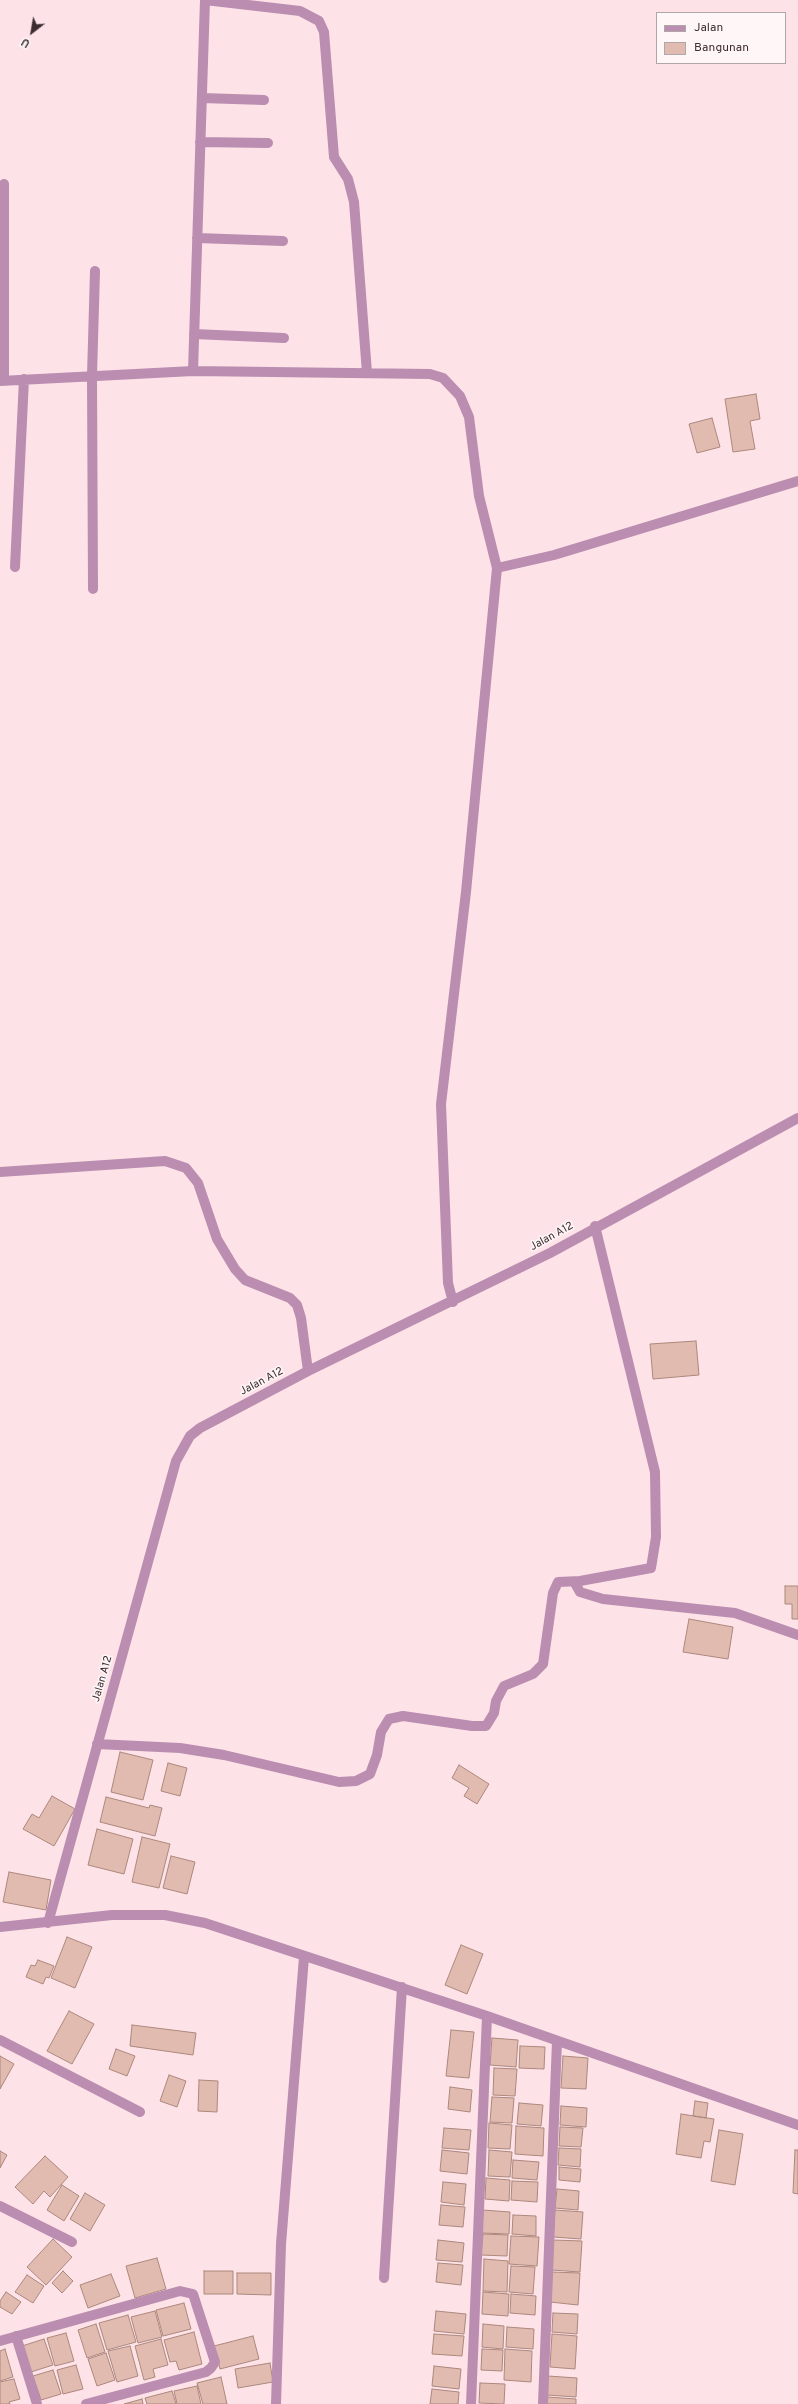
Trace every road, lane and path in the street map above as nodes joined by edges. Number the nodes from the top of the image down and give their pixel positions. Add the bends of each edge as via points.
1 (205, 0) edge
2 (202, 98) junction
3 (264, 100) dead end
4 (200, 142) junction
5 (268, 143) dead end
6 (4, 184) dead end
7 (197, 238) junction
8 (283, 241) dead end
9 (96, 271) dead end
10 (194, 334) junction
11 (284, 338) dead end
12 (193, 371) junction
13 (367, 373) junction
14 (92, 376) junction
15 (24, 379) junction
16 (2, 381) edge
17 (798, 481) edge
18 (15, 567) dead end
19 (497, 568) junction
20 (93, 589) dead end
21 (798, 1118) edge
22 (0, 1172) edge
23 (595, 1226) junction
24 (452, 1302) junction
25 (308, 1371) junction
26 (580, 1581) junction
27 (798, 1635) edge
28 (97, 1744) junction
29 (48, 1923) junction
30 (0, 1927) edge
31 (304, 1957) junction
32 (402, 1987) junction
33 (487, 2016) junction
34 (0, 2040) edge
35 (557, 2041) junction
36 (140, 2112) dead end
37 (798, 2125) edge
38 (0, 2206) edge
39 (72, 2242) dead end
40 (384, 2278) dead end
41 (16, 2336) junction
42 (0, 2340) edge
43 (37, 2404) edge
44 (86, 2404) edge
45 (276, 2404) edge
46 (471, 2404) edge
47 (543, 2404) edge

1 - 2 street
1 - 13 street via 300,11 319,20 324,32 334,157 348,179 354,202
2 - 3 street
2 - 4 street
4 - 5 street
4 - 7 street
6 - 16 street
7 - 8 street
7 - 10 street
9 - 14 street
10 - 11 street
10 - 12 street
12 - 13 street
12 - 14 street
13 - 19 street via 430,374 443,378 460,396 469,417 479,496
14 - 15 street
14 - 20 street
15 - 16 street
15 - 18 street
17 - 19 street via 554,555
19 - 24 street via 466,892 441,1104 448,1283
21 - 23 street, Jalan A12
22 - 25 street via 165,1161 186,1168 198,1183 217,1240 235,1269 245,1280 290,1298 297,1305
23 - 24 street, Jalan A12 via 550,1253
23 - 26 street via 655,1472 656,1537 651,1568
24 - 25 street, Jalan A12
25 - 28 street, Jalan A12 via 200,1428 190,1436 182,1448 176,1461
26 - 27 street via 576,1585 580,1592 603,1599 735,1613
26 - 28 street via 558,1582 555,1585 543,1664 533,1674 504,1686 486,1726 403,1716 389,1719 381,1732 370,1774 356,1781 339,1782 224,1755 165,1747
28 - 29 street, Jalan A12
29 - 30 street
29 - 31 street via 112,1915 165,1915 205,1923
31 - 32 street
31 - 45 street via 281,2244
32 - 33 street
32 - 40 street
33 - 35 street
33 - 46 street
34 - 36 street
35 - 37 street
35 - 47 street
38 - 39 street
41 - 42 street
41 - 43 street
41 - 44 street via 180,2291 193,2294 215,2362 211,2368 206,2372

